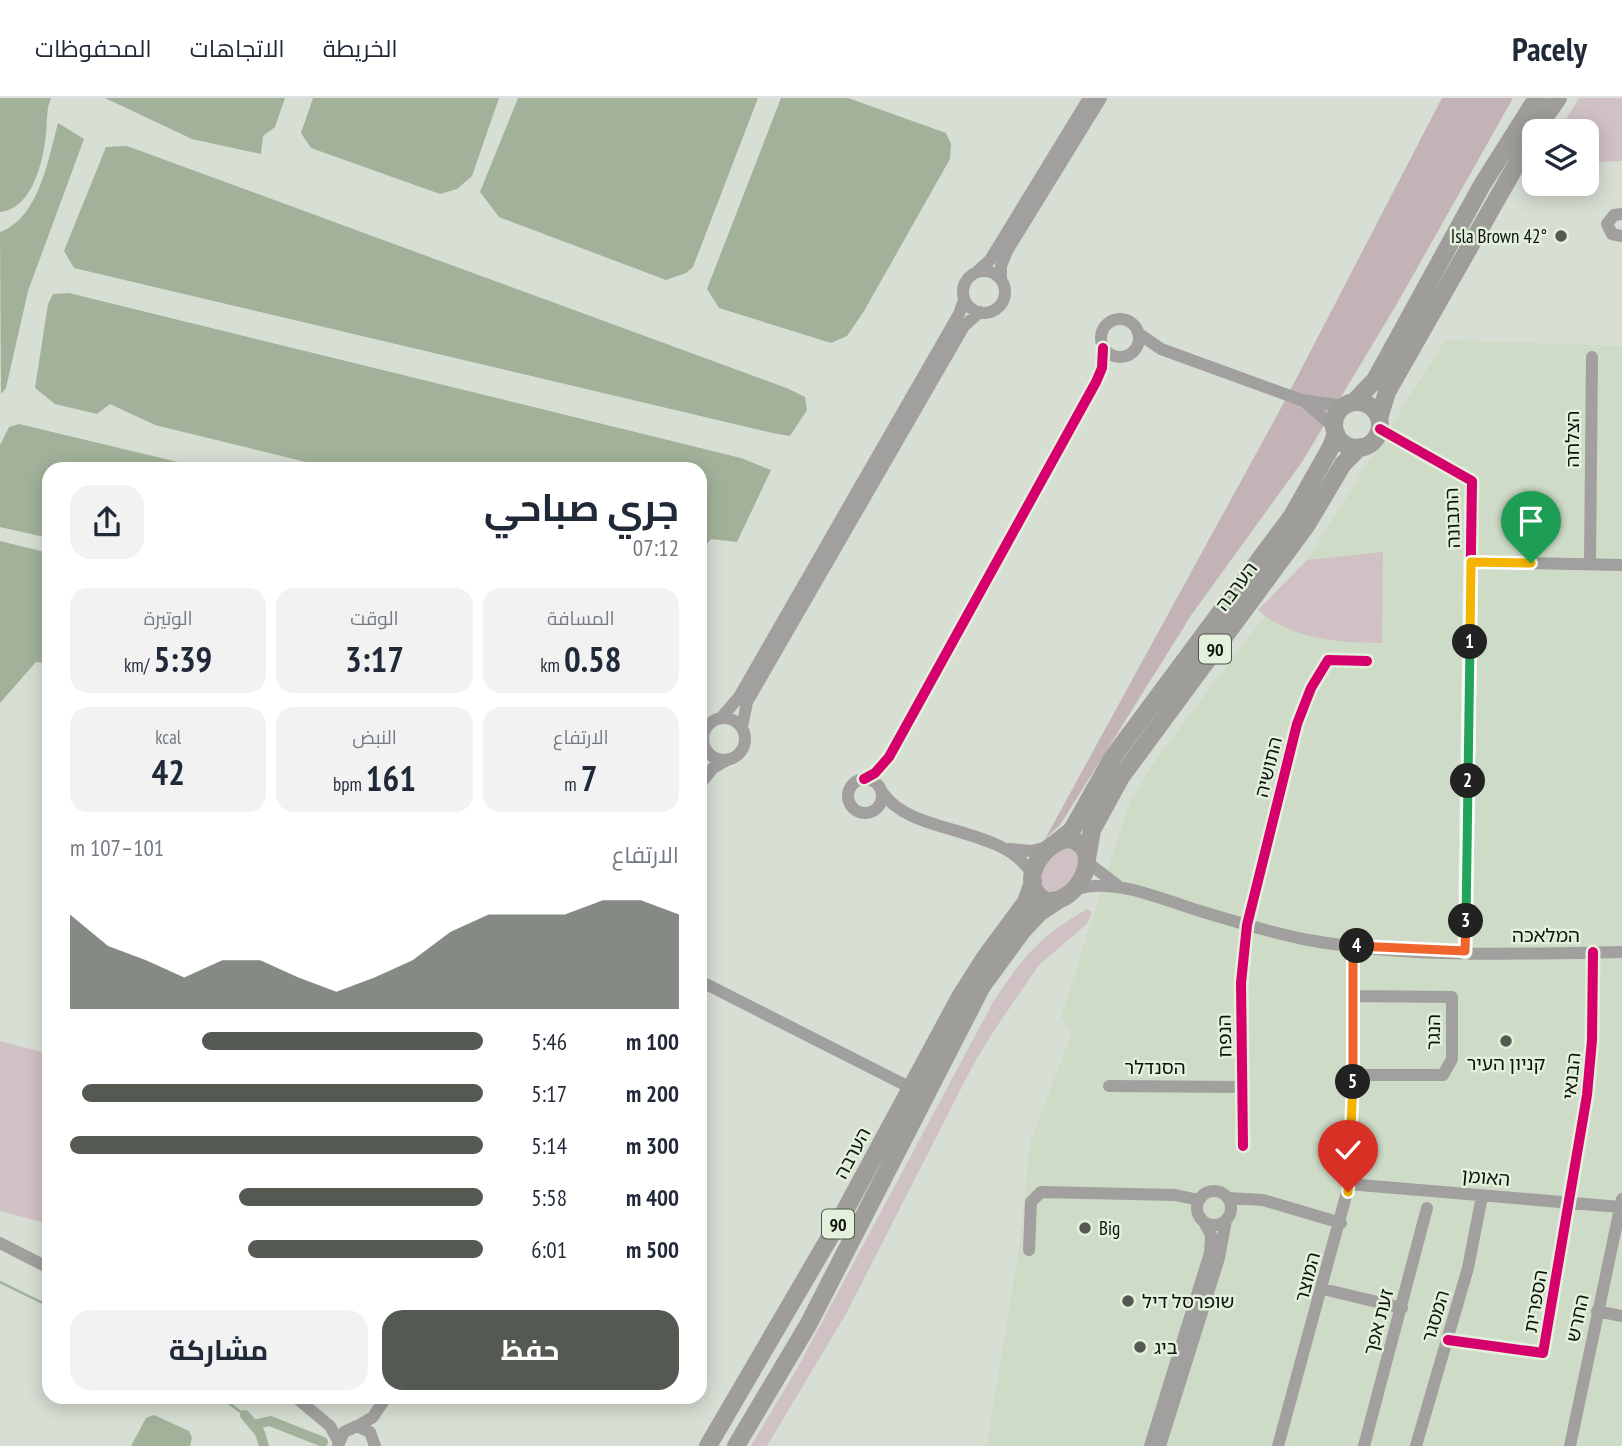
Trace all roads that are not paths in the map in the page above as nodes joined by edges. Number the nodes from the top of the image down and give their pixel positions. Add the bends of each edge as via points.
1 (1089, 98) edge
2 (1101, 98) edge
3 (1537, 98) edge
4 (1558, 98) edge
5 (1544, 119) edge
6 (1522, 155) edge
7 (1622, 214) edge
8 (1622, 236) edge
9 (978, 271) junction
10 (1001, 280) junction
11 (964, 300) junction
12 (980, 312) junction
13 (1138, 333) junction
14 (1103, 348) junction
15 (1161, 349) junction
16 (1128, 354) junction
17 (1592, 357) dead end
18 (1096, 382) junction
19 (1301, 400) junction
20 (1349, 404) junction
21 (1379, 424) junction
22 (1335, 430) junction
23 (1360, 447) junction
24 (1471, 562) junction
25 (1590, 564) junction
26 (1622, 565) edge
27 (1367, 661) dead end
28 (721, 719) junction
29 (707, 727) edge
30 (741, 727) junction
31 (707, 750) edge
32 (889, 757) junction
33 (727, 760) junction
34 (707, 776) edge
35 (864, 779) junction
36 (882, 791) junction
37 (877, 809) junction
38 (901, 810) junction
39 (1053, 844) junction
40 (1006, 849) junction
41 (1087, 860) junction
42 (1033, 879) junction
43 (1077, 889) junction
44 (1124, 889) junction
45 (1056, 901) junction
46 (1247, 925) junction
47 (1353, 946) junction
48 (1465, 951) junction
49 (1593, 952) junction
50 (1622, 952) edge
51 (707, 985) edge
52 (1353, 996) junction
53 (1354, 1075) junction
54 (1109, 1086) dead end
55 (1242, 1087) junction
56 (911, 1088) junction
57 (1243, 1146) dead end
58 (1348, 1184) junction
59 (1482, 1196) junction
60 (1228, 1198) junction
61 (1199, 1200) junction
62 (1571, 1203) junction
63 (1621, 1203) edge
64 (1427, 1208) dead end
65 (1226, 1220) junction
66 (1204, 1222) junction
67 (1341, 1223) junction
68 (0, 1243) edge
69 (1029, 1250) dead end
70 (42, 1264) edge
71 (1323, 1289) junction
72 (1402, 1308) junction
73 (1597, 1311) junction
74 (1622, 1316) edge
75 (1448, 1339) junction
76 (304, 1404) edge
77 (383, 1404) edge
78 (380, 1409) junction
79 (330, 1426) junction
80 (352, 1428) junction
81 (339, 1444) edge
82 (375, 1445) edge
83 (708, 1446) edge
84 (736, 1446) edge
85 (1150, 1446) edge
86 (1160, 1446) edge
87 (1278, 1446) edge
88 (1364, 1446) edge
89 (1416, 1446) edge
90 (1570, 1446) edge

1 - 9 street via 990,260
2 - 10 street via 1007,251
3 - 20 highway via 1482,185 1374,380
4 - 5 highway
6 - 21 highway via 1387,392
7 - 8 street via 1614,215 1608,224 1612,234
9 - 10 street via 990,271
9 - 11 street via 966,280
10 - 12 street via 1005,293 999,306
11 - 12 street
11 - 28 street via 739,697
12 - 30 street via 964,326 744,709
13 - 14 street via 1127,321 1114,320 1101,333
13 - 15 street
13 - 16 street
14 - 16 street via 1111,356
14 - 18 street
15 - 16 street
15 - 19 street
16 - 18 street
17 - 25 street, הצלחה
18 - 32 street
19 - 20 street
19 - 22 street
20 - 21 highway via 1368,405
20 - 22 highway via 1336,415
21 - 23 highway via 1370,443
21 - 24 street, התבונה via 1472,481
22 - 23 highway via 1342,442
22 - 39 highway, הערבה / 90 via 1331,447 1292,516 1113,757 1072,830
23 - 41 highway, הערבה / 90 via 1343,464 1300,535 1121,777 1092,830
24 - 25 street
24 - 48 street, התבונה
25 - 26 street
27 - 46 street, התושיה via 1328,660 1306,701
28 - 29 street
28 - 30 street
30 - 33 street via 743,748
31 - 33 street
32 - 35 street
32 - 36 street
33 - 34 street
35 - 36 street via 873,780
35 - 37 street via 852,785 849,802 861,813
36 - 37 street
36 - 38 street
37 - 38 street
38 - 40 street
39 - 40 street via 1031,851
39 - 41 highway via 1078,841
39 - 42 highway, 90 via 1036,864
40 - 42 street via 1022,860
41 - 43 highway, 90
41 - 44 street, המלאכה
42 - 45 highway via 1035,892 1042,899
42 - 56 highway, הערבה / 90 via 1026,902 972,976
43 - 44 street, המלאכה
43 - 45 highway, 90
44 - 46 street, המלאכה
45 - 84 highway, הערבה / 90 via 1023,930 982,986 807,1325
46 - 47 street, המלאכה
46 - 55 street, הנפח via 1241,983
47 - 48 street, המלאכה
47 - 52 street, המוצר
48 - 49 street, המלאכה
49 - 50 street, המלאכה
49 - 62 street, הבנאי via 1590,1068
51 - 56 street
52 - 53 street, המוצר
52 - 53 street, הנגר via 1452,997 1452,1059 1443,1075
53 - 58 street, המוצר
54 - 55 street, הסנדלר
55 - 57 street, הנפח
56 - 83 highway, הערבה / 90
58 - 59 street, האומן
58 - 67 street, המוצר
59 - 62 street, האומן
59 - 75 street, המסגר
60 - 61 street via 1214,1191
60 - 65 street via 1231,1208
60 - 67 street via 1263,1200
61 - 66 street via 1197,1211
61 - 69 street via 1175,1195 1047,1191 1034,1196
62 - 63 street, האומן
62 - 75 street, הספרית via 1543,1353
63 - 73 street, החרש
64 - 72 street, זעת אפך
65 - 66 street via 1214,1225
65 - 86 street via 1219,1258
66 - 85 street via 1211,1234 1210,1253
67 - 71 street, המוצר
68 - 70 street
71 - 72 street
71 - 87 street, המוצר
72 - 88 street, זעת אפך
73 - 74 street
73 - 90 street, החרש
75 - 89 street, המסגר
76 - 79 street
77 - 78 street
78 - 80 street
78 - 82 street
79 - 80 street
79 - 81 street
80 - 81 street
80 - 82 street via 367,1430

